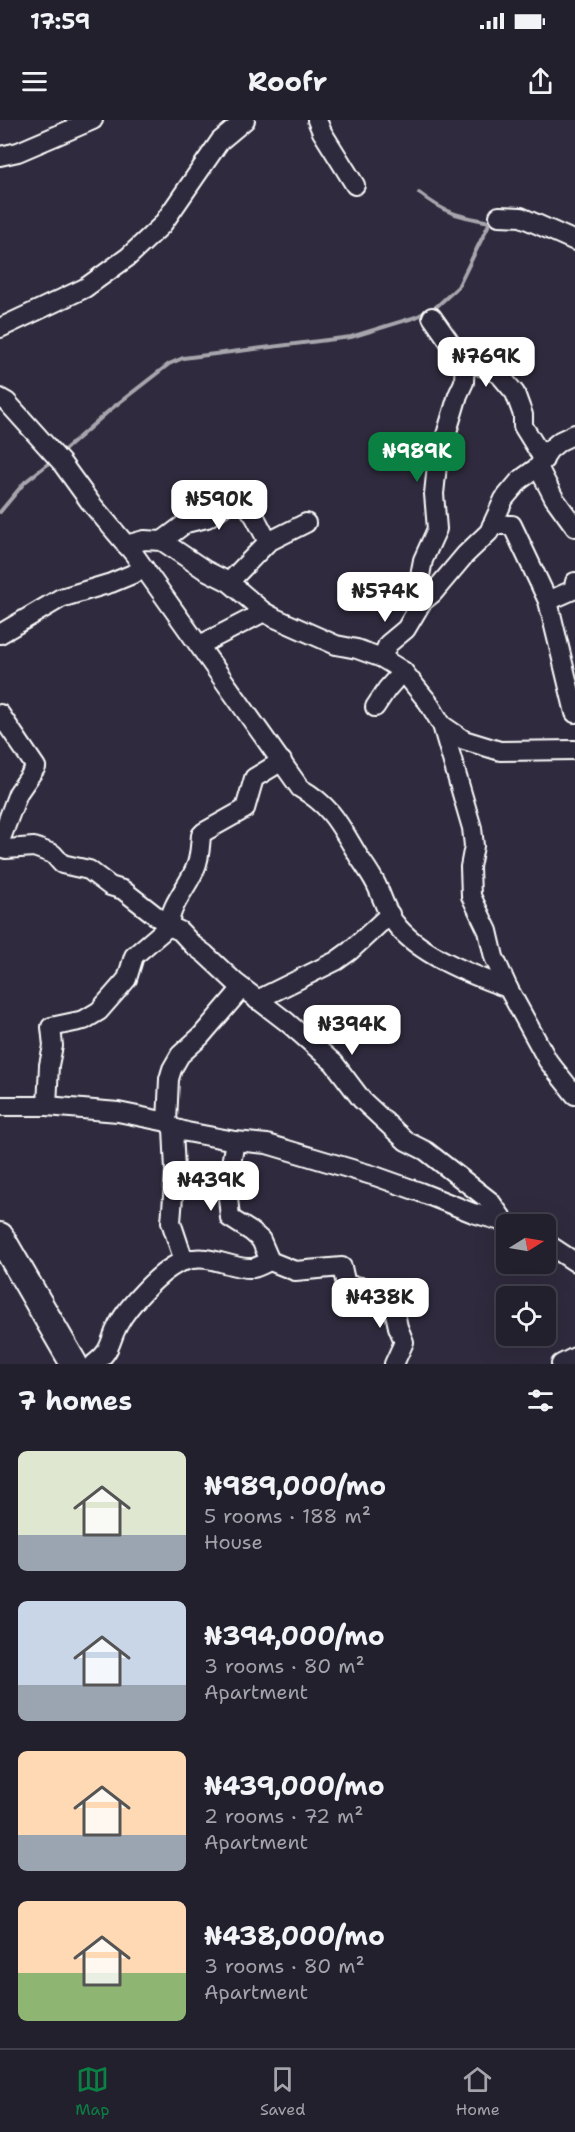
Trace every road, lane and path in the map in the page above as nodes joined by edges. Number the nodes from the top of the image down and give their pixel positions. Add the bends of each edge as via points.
1 (93, 120) edge
2 (317, 120) edge
3 (239, 122) edge
4 (0, 156) edge
5 (355, 185) dead end
6 (499, 216) dead end
7 (575, 241) edge
8 (432, 317) dead end
9 (0, 328) edge
10 (465, 359) junction
11 (0, 398) edge
12 (575, 434) edge
13 (541, 463) junction
14 (306, 524) dead end
15 (492, 525) junction
16 (575, 527) edge
17 (162, 541) junction
18 (268, 542) junction
19 (126, 545) junction
20 (145, 569) junction
21 (229, 582) junction
22 (575, 582) edge
23 (422, 602) junction
24 (548, 602) junction
25 (264, 612) junction
26 (0, 634) edge
27 (200, 645) junction
28 (382, 658) junction
29 (403, 671) junction
30 (375, 707) dead end
31 (575, 713) edge
32 (0, 714) edge
33 (442, 725) junction
34 (575, 750) edge
35 (282, 761) junction
36 (0, 841) edge
37 (0, 847) edge
38 (390, 914) junction
39 (169, 926) junction
40 (242, 988) junction
41 (508, 988) junction
42 (258, 1000) junction
43 (575, 1095) edge
44 (0, 1106) edge
45 (47, 1106) junction
46 (170, 1125) junction
47 (235, 1141) junction
48 (501, 1214) edge
49 (496, 1220) edge
50 (0, 1236) edge
51 (556, 1250) edge
52 (0, 1261) edge
53 (184, 1261) junction
54 (270, 1261) junction
55 (575, 1262) edge
56 (575, 1357) edge
57 (59, 1364) edge
58 (74, 1364) edge
59 (94, 1364) edge
60 (394, 1364) edge
61 (561, 1364) edge

1 - 4 street
2 - 5 street
3 - 9 street via 220,141 162,225 128,257 85,288
6 - 7 street via 521,217
8 - 10 street
10 - 13 street via 499,374 515,393 523,426
10 - 23 street via 464,382 437,465 437,529 423,560 418,586
11 - 19 street via 56,456
12 - 13 street via 549,450
13 - 15 street via 504,499
13 - 16 street via 554,498
14 - 18 street
15 - 23 street
15 - 24 street via 512,525
17 - 18 street via 186,524 207,518 240,495
17 - 19 street
17 - 21 street
18 - 21 street
19 - 20 street
20 - 26 street via 111,584 61,598
20 - 27 street
21 - 25 street
22 - 24 street via 573,590
23 - 28 street via 406,629 388,644
24 - 31 street
25 - 27 street
25 - 28 street via 336,645
27 - 35 street
28 - 29 street
29 - 30 street
29 - 33 street
32 - 36 street via 36,767 18,793
33 - 34 street via 464,740 500,751
33 - 41 street via 472,828 471,896
35 - 38 street via 300,788 319,799 333,814 372,874
35 - 39 street via 254,778 245,809 201,835 197,866 169,913
37 - 39 street via 34,847 53,854 62,864 89,870 110,886 123,890
38 - 41 street via 401,931 429,951
38 - 42 street via 336,961
39 - 40 street
39 - 45 street via 134,956 127,979 99,1011 84,1020 51,1027
40 - 42 street
40 - 46 street via 180,1055 172,1069
41 - 43 street via 548,1061
42 - 48 street via 334,1063 362,1100 406,1141 433,1156
44 - 45 street
45 - 46 street via 118,1112
46 - 47 street
46 - 53 street via 175,1171 171,1222
47 - 49 street via 267,1144 332,1163
47 - 54 street via 227,1187 230,1218 261,1240
50 - 58 highway
51 - 55 street
52 - 57 highway
53 - 54 street via 204,1258 253,1268
53 - 59 street via 145,1290 118,1324 106,1355
54 - 60 street via 295,1271 342,1268 346,1286 391,1294 404,1342
56 - 61 street

